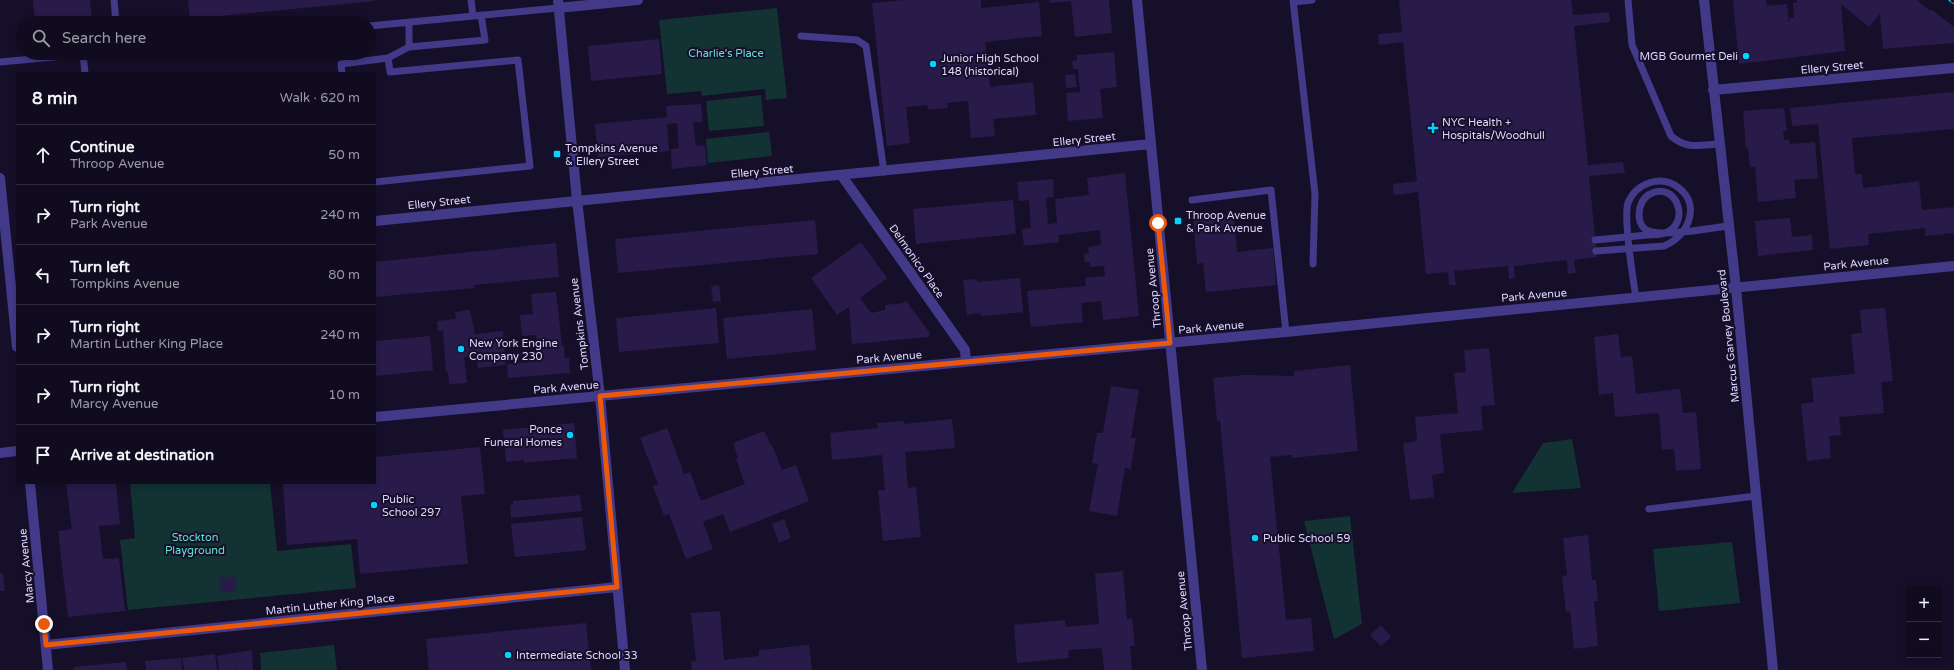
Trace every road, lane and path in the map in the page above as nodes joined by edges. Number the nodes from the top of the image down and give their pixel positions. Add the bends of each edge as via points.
1 (114, 0) edge
2 (471, 0) edge
3 (638, 0) edge
4 (1137, 0) edge
5 (1312, 0) edge
6 (1628, 0) edge
7 (1704, 0) edge
8 (1293, 1) edge
9 (558, 4) edge
10 (481, 15) junction
11 (115, 16) edge
12 (472, 16) junction
13 (409, 22) junction
14 (376, 25) edge
15 (801, 36) dead end
16 (409, 47) junction
17 (388, 58) junction
18 (21, 60) edge
19 (84, 60) edge
20 (372, 60) edge
21 (376, 60) edge
22 (0, 62) edge
23 (1954, 68) edge
24 (85, 72) edge
25 (342, 72) edge
26 (1713, 90) junction
27 (1151, 144) junction
28 (1719, 144) junction
29 (884, 172) junction
30 (842, 176) junction
31 (0, 178) edge
32 (376, 182) edge
33 (577, 200) junction
34 (1192, 200) dead end
35 (376, 220) edge
36 (1728, 226) junction
37 (1595, 240) dead end
38 (1596, 251) dead end
39 (13, 258) edge
40 (1313, 264) dead end
41 (1954, 266) edge
42 (1736, 288) junction
43 (1636, 298) junction
44 (16, 324) edge
45 (1286, 332) junction
46 (1170, 343) junction
47 (966, 362) junction
48 (600, 396) junction
49 (376, 418) edge
50 (16, 451) edge
51 (0, 453) edge
52 (30, 484) edge
53 (1756, 496) junction
54 (1649, 508) dead end
55 (617, 587) junction
56 (46, 645) junction
57 (48, 670) edge
58 (625, 670) edge
59 (1202, 670) edge
60 (1773, 670) edge

1 - 11 lane
2 - 12 lane
3 - 9 street
4 - 27 street, Throop Avenue
5 - 8 lane
6 - 28 lane via 1632,45 1671,136 1688,146
7 - 26 street, Marcus Garvey Boulevard
8 - 40 lane via 1315,194
9 - 10 lane
9 - 33 street, Tompkins Avenue
10 - 12 lane
10 - 16 lane via 485,40
12 - 13 lane
13 - 14 lane
13 - 16 lane
15 - 29 lane via 857,40 866,46
16 - 17 lane
17 - 21 lane
17 - 32 lane via 390,72 518,60 530,166
18 - 22 lane
19 - 24 lane
20 - 25 lane via 341,64
23 - 26 street, Ellery Street
26 - 28 street, Marcus Garvey Boulevard
27 - 29 street, Ellery Street
27 - 46 street, Throop Avenue
28 - 36 street, Marcus Garvey Boulevard
29 - 30 street, Ellery Street
30 - 33 street, Ellery Street
30 - 47 street, Delmonico Place via 965,350
31 - 39 street
33 - 35 street, Ellery Street
33 - 48 street, Tompkins Avenue
34 - 45 lane via 1271,190
36 - 37 lane via 1651,232 1642,226 1639,207 1645,196 1654,192 1666,192 1676,199 1680,209 1675,227 1665,234
36 - 42 street, Marcus Garvey Boulevard
38 - 43 lane via 1664,246 1674,242 1684,232 1690,220 1686,196 1678,187 1666,182 1652,181 1633,194 1628,204 1626,214
39 - 44 street
41 - 42 street, Park Avenue
42 - 43 street, Park Avenue
42 - 53 street, Marcus Garvey Boulevard
43 - 45 street, Park Avenue
45 - 46 street, Park Avenue
46 - 47 street, Park Avenue
46 - 59 street, Throop Avenue
47 - 48 street, Park Avenue
48 - 49 street, Park Avenue
48 - 55 street, Tompkins Avenue
50 - 51 street
52 - 56 street, Marcy Avenue
53 - 54 lane
53 - 60 street, Marcus Garvey Boulevard
55 - 56 street, Martin Luther King Place
55 - 58 street, Tompkins Avenue
56 - 57 street, Marcy Avenue

